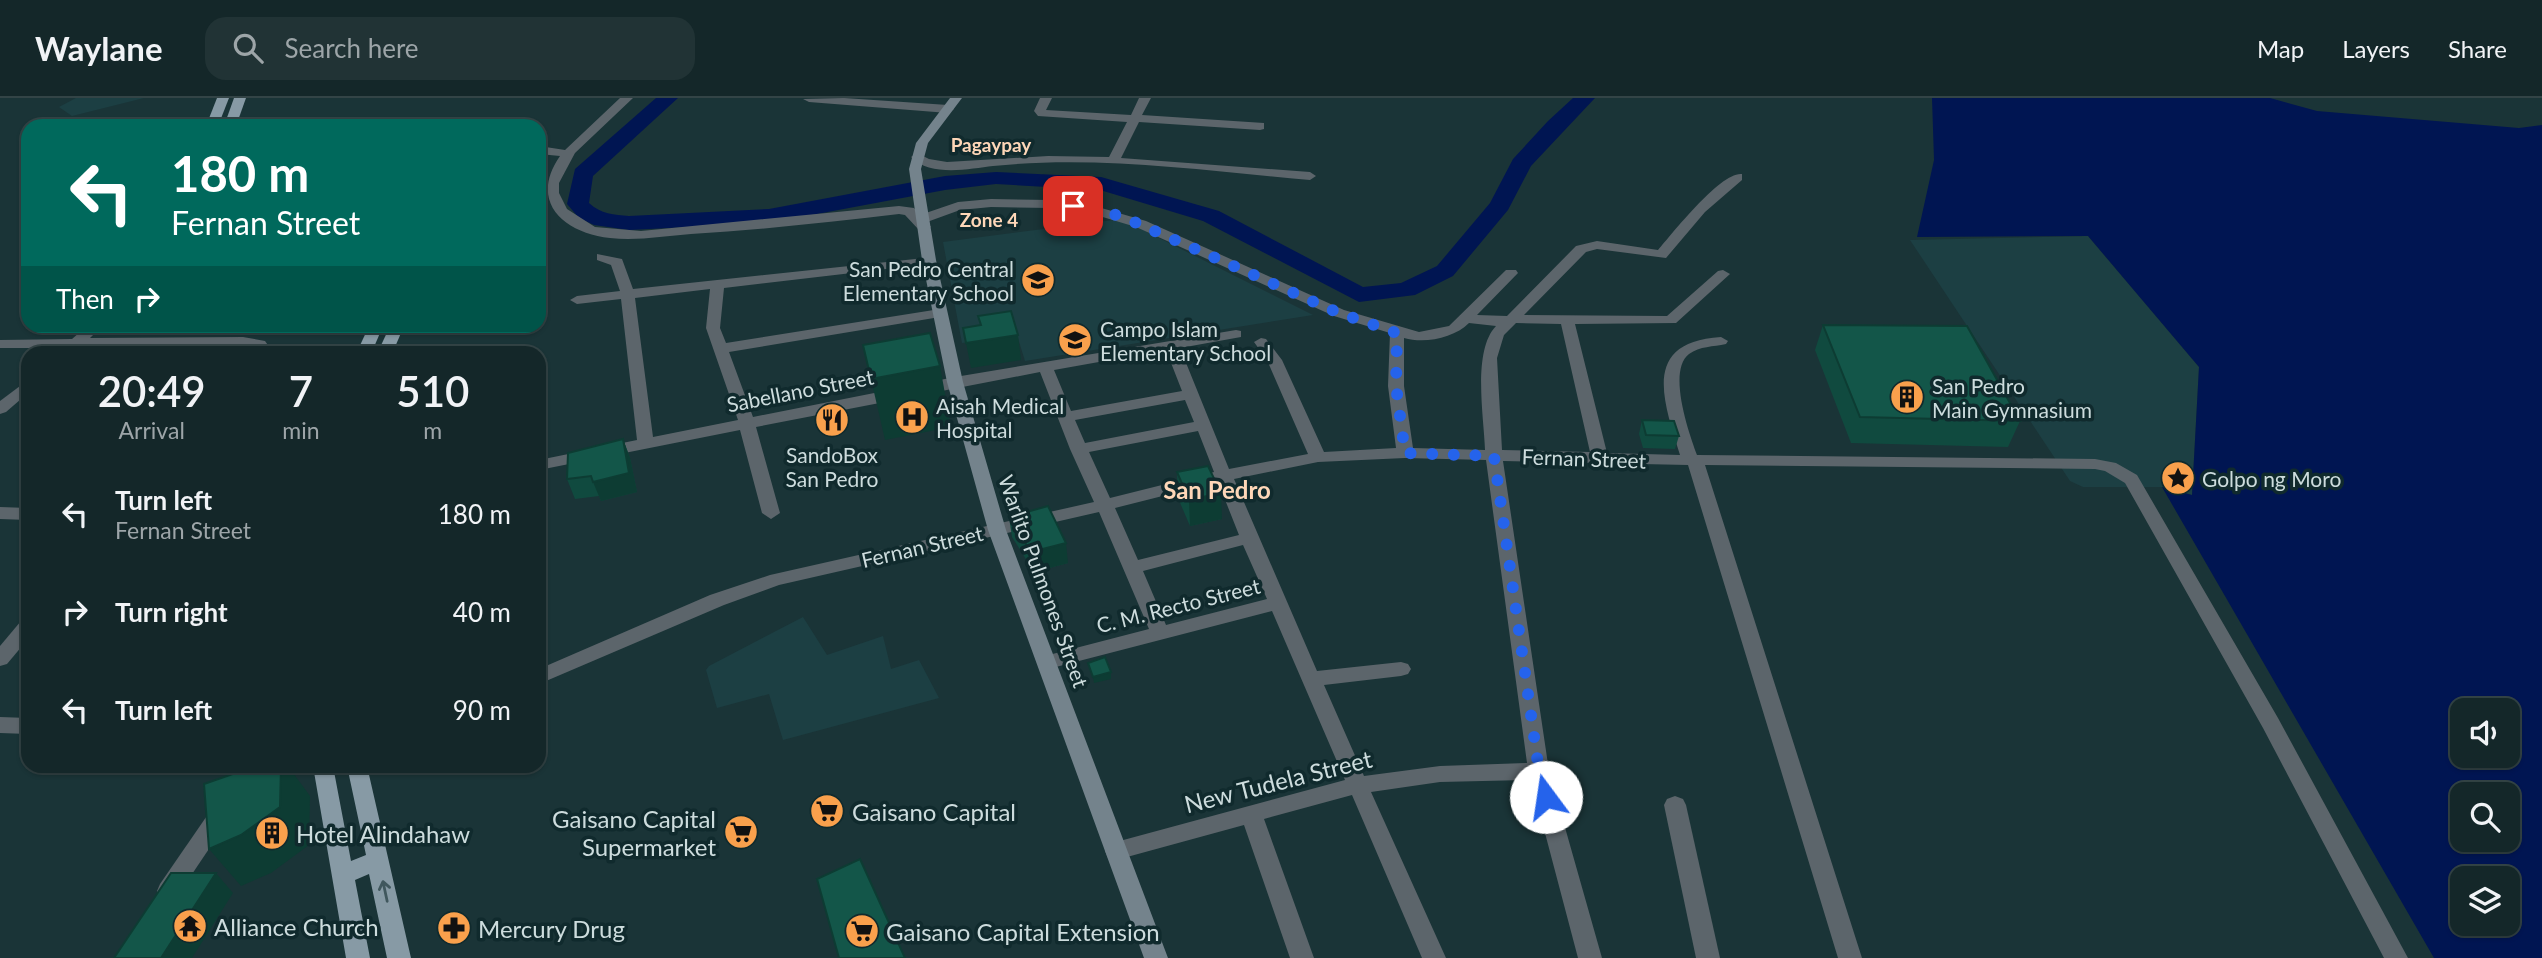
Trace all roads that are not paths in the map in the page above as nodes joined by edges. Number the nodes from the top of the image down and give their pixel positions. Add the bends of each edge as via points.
1 (223, 98) edge
2 (240, 98) edge
3 (627, 98) edge
4 (956, 98) edge
5 (1046, 98) edge
6 (1144, 98) edge
7 (809, 99) edge
8 (948, 109) junction
9 (235, 111) junction
10 (217, 114) junction
11 (1134, 118) junction
12 (215, 119) edge
13 (232, 119) edge
14 (1260, 126) dead end
15 (546, 151) edge
16 (569, 154) junction
17 (1113, 160) junction
18 (916, 163) junction
19 (1310, 176) dead end
20 (1738, 177) dead end
21 (553, 187) junction
22 (546, 189) edge
23 (922, 218) junction
24 (602, 257) dead end
25 (929, 260) junction
26 (1511, 273) dead end
27 (1723, 274) dead end
28 (717, 285) junction
29 (628, 295) junction
30 (577, 300) dead end
31 (940, 313) junction
32 (1466, 318) junction
33 (1513, 319) junction
34 (1567, 319) junction
35 (87, 333) edge
36 (1397, 333) junction
37 (1236, 334) dead end
38 (1721, 341) dead end
39 (1261, 342) dead end
40 (0, 344) edge
41 (1171, 344) junction
42 (28, 346) edge
43 (72, 346) edge
44 (134, 346) edge
45 (260, 346) edge
46 (719, 349) junction
47 (1045, 366) junction
48 (954, 382) junction
49 (21, 391) edge
50 (1190, 394) junction
51 (0, 409) edge
52 (1065, 417) junction
53 (747, 424) junction
54 (1202, 425) junction
55 (646, 444) junction
56 (1077, 449) junction
57 (1405, 453) junction
58 (1494, 456) junction
59 (1318, 457) junction
60 (1600, 459) junction
61 (1693, 460) junction
62 (546, 464) edge
63 (1224, 475) junction
64 (1106, 505) junction
65 (0, 513) edge
66 (771, 513) dead end
67 (21, 514) edge
68 (997, 530) junction
69 (1249, 538) junction
70 (1133, 567) junction
71 (1278, 603) junction
72 (1160, 632) junction
73 (21, 634) edge
74 (0, 659) edge
75 (1048, 662) junction
76 (1401, 669) dead end
77 (546, 674) edge
78 (1311, 678) junction
79 (0, 725) edge
80 (21, 726) edge
81 (1539, 771) junction
82 (327, 773) edge
83 (358, 773) edge
84 (1357, 785) junction
85 (230, 800) edge
86 (1675, 805) dead end
87 (1251, 814) junction
88 (1116, 851) junction
89 (377, 860) junction
90 (343, 875) junction
91 (152, 913) edge
92 (358, 958) edge
93 (399, 958) edge
94 (1156, 958) edge
95 (1302, 958) edge
96 (1434, 958) edge
97 (1590, 958) edge
98 (1708, 958) edge
99 (1850, 958) edge
100 (2396, 958) edge

1 - 10 main road
2 - 9 main road
3 - 16 street
4 - 8 street
5 - 11 street via 1042,113
6 - 11 street
7 - 8 street
8 - 18 street via 922,143
9 - 10 main road
9 - 13 main road
10 - 12 main road
11 - 14 street
11 - 17 street
15 - 16 street
16 - 21 street
17 - 18 street
17 - 19 street
18 - 23 street, Warlito Pulmones Street
20 - 33 street via 1700,209 1661,255 1597,245 1581,249
21 - 22 street
21 - 23 street via 552,198 565,216 602,233 720,229 899,209
23 - 25 street, Warlito Pulmones Street
23 - 36 street via 958,206 991,204 1051,204 1098,211 1141,224 1339,313
24 - 29 street via 617,262
25 - 28 street
25 - 31 street, Warlito Pulmones Street
26 - 32 street
27 - 34 street via 1671,320
28 - 29 street
28 - 46 street via 713,328
29 - 30 street
29 - 55 street
31 - 46 street
31 - 48 street, Warlito Pulmones Street
32 - 33 street via 1498,323
32 - 36 street via 1436,336
33 - 34 street
33 - 58 street via 1497,334 1489,358
34 - 60 street
35 - 43 street
36 - 57 street via 1396,386
37 - 41 street, Sabellano Street
38 - 61 street via 1697,344 1674,362 1673,397
39 - 59 street via 1274,360
40 - 42 street
41 - 47 street, Sabellano Street
41 - 50 street
44 - 45 street via 243,341
46 - 53 street
47 - 48 street, Sabellano Street
47 - 52 street
48 - 53 street, Sabellano Street
48 - 68 street, Warlito Pulmones Street
49 - 51 street
50 - 52 street
50 - 54 street
52 - 56 street
53 - 55 street, Sabellano Street
53 - 66 street
54 - 56 street
54 - 63 street
55 - 62 street, Sabellano Street
56 - 64 street
57 - 58 street, Fernan Street
57 - 59 street, Fernan Street
58 - 60 street, Fernan Street
58 - 81 street
59 - 63 street, Fernan Street
60 - 61 street, Fernan Street
61 - 99 street
61 - 100 street, Fernan Street via 2095,464 2132,479
63 - 64 street, Fernan Street
63 - 69 street
64 - 68 street, Fernan Street
64 - 70 street
65 - 67 street
68 - 75 street, Warlito Pulmones Street
68 - 77 street, Fernan Street via 750,587
69 - 70 street
69 - 71 street
70 - 72 street
71 - 72 street, C. M. Recto Street
71 - 78 street
72 - 75 street, C. M. Recto Street
73 - 74 street
75 - 88 street, Warlito Pulmones Street
76 - 78 street
78 - 84 street
79 - 80 street
81 - 84 street, New Tudela Street via 1440,774
81 - 97 street
82 - 90 main road
83 - 89 main road
84 - 87 street, New Tudela Street
84 - 96 street
85 - 91 street
86 - 98 street
87 - 88 street, New Tudela Street
87 - 95 street
88 - 94 street, Warlito Pulmones Street
89 - 90 main road
93 -> 89 main road
90 - 92 main road

